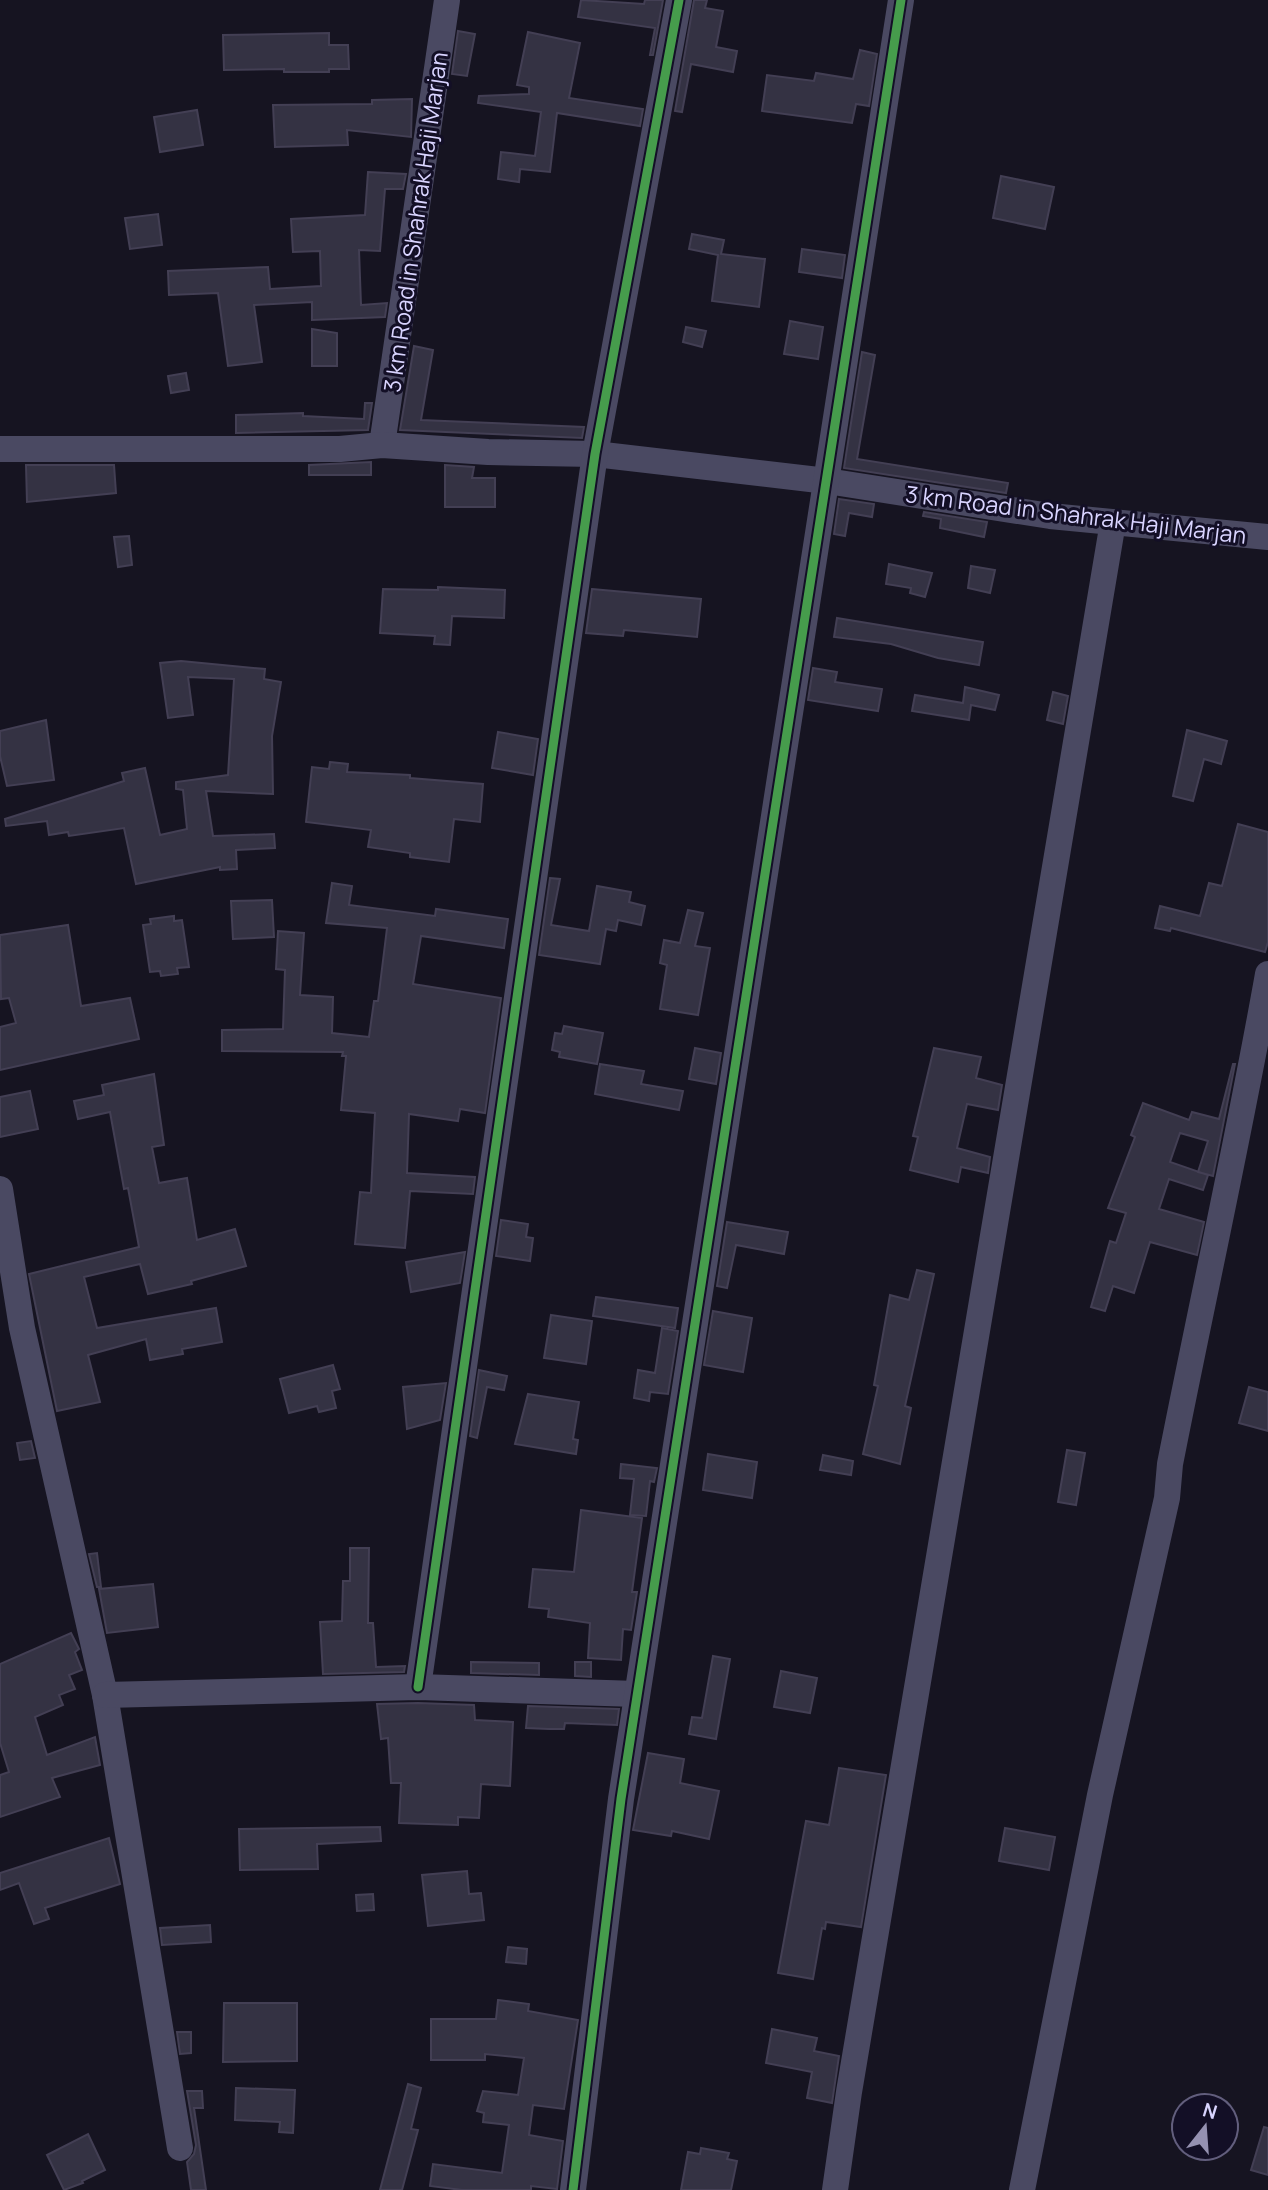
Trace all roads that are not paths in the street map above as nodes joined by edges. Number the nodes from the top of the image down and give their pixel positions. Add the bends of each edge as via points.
1 (447, 0) edge
2 (679, 0) edge
3 (901, 0) edge
4 (382, 445) junction
5 (0, 449) edge
6 (596, 454) junction
7 (827, 481) junction
8 (1113, 522) junction
9 (1268, 537) edge
10 (1268, 974) edge
11 (1258, 1093) edge
12 (0, 1189) edge
13 (418, 1688) junction
14 (637, 1694) junction
15 (105, 1695) junction
16 (180, 2148) dead end
17 (573, 2190) edge
18 (835, 2190) edge
19 (1021, 2190) edge

1 - 4 street, 3 km Road in Shahrak Haji Marjan
2 - 6 street
3 - 7 street
4 - 5 street, 3 km Road in Shahrak Haji Marjan via 340,449
4 - 6 street, 3 km Road in Shahrak Haji Marjan
6 - 7 street, 3 km Road in Shahrak Haji Marjan
6 - 13 street
7 - 8 street, 3 km Road in Shahrak Haji Marjan
7 - 14 street
8 - 9 street, 3 km Road in Shahrak Haji Marjan
8 - 18 street
10 - 11 street
11 - 19 street via 1213,1246 1167,1498 1100,1795
12 - 15 street via 22,1328
13 - 14 street
13 - 15 street
14 - 17 street
15 - 16 street

